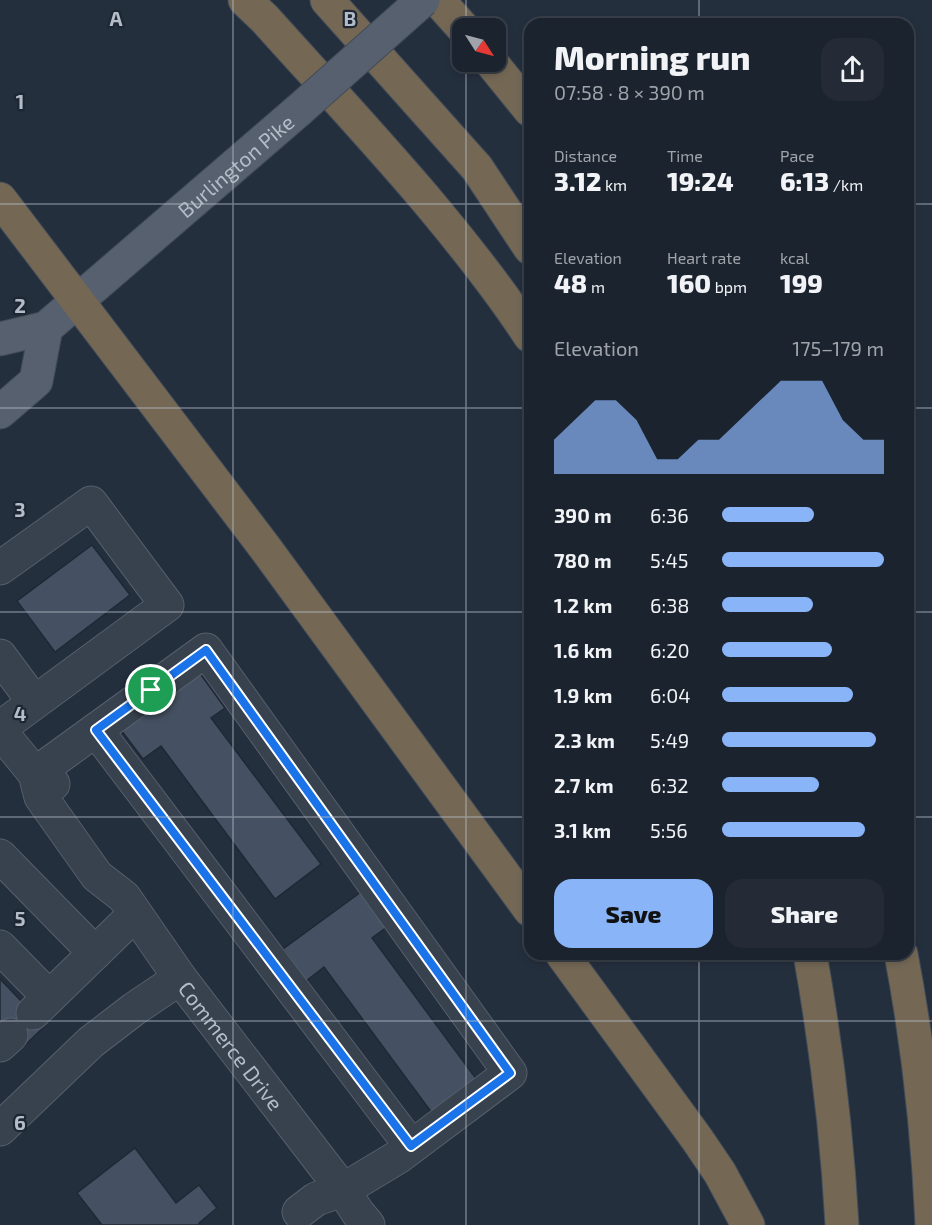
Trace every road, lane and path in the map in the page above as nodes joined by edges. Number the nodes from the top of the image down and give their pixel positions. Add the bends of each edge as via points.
1 (245, 0) edge
2 (327, 0) edge
3 (423, 0) edge
4 (438, 0) edge
5 (454, 18) edge
6 (499, 72) edge
7 (524, 103) edge
8 (0, 199) edge
9 (524, 239) edge
10 (77, 302) junction
11 (524, 326) edge
12 (46, 328) junction
13 (0, 339) edge
14 (0, 412) edge
15 (0, 568) edge
16 (0, 656) edge
17 (34, 702) junction
18 (0, 729) edge
19 (96, 730) junction
20 (35, 774) junction
21 (0, 856) edge
22 (524, 902) edge
23 (129, 905) junction
24 (0, 947) edge
25 (95, 953) junction
26 (566, 960) edge
27 (811, 960) edge
28 (902, 960) edge
29 (180, 978) junction
30 (23, 1023) edge
31 (0, 1129) edge
32 (411, 1146) junction
33 (343, 1190) junction
34 (299, 1212) dead end
35 (368, 1225) edge
36 (748, 1225) edge
37 (842, 1225) edge
38 (932, 1225) edge

1 - 11 highway via 458,237
2 - 9 highway via 477,168
3 - 10 main road, Burlington Pike, bridge
4 - 5 highway
6 - 7 highway
8 - 10 highway
10 - 12 main road, Burlington Pike
10 - 22 highway via 266,549
12 - 13 main road, Burlington Pike
12 - 14 main road via 36,381
15 - 17 street via 91,503 167,604
16 - 17 street
17 - 18 street
18 - 20 street, Commerce Drive
19 - 20 street
19 - 32 street
19 - 32 street via 206,650 510,1073
20 - 23 street, Commerce Drive via 40,797 97,876
21 - 25 street
23 - 25 street
23 - 29 street, Commerce Drive
24 - 30 street
25 - 30 street
26 - 36 highway via 697,1139
27 - 37 highway via 832,1096
28 - 38 highway via 918,1064
29 - 31 street via 91,1042
29 - 33 street, Commerce Drive
32 - 33 street
33 - 34 street via 315,1199
33 - 35 street, Commerce Drive

